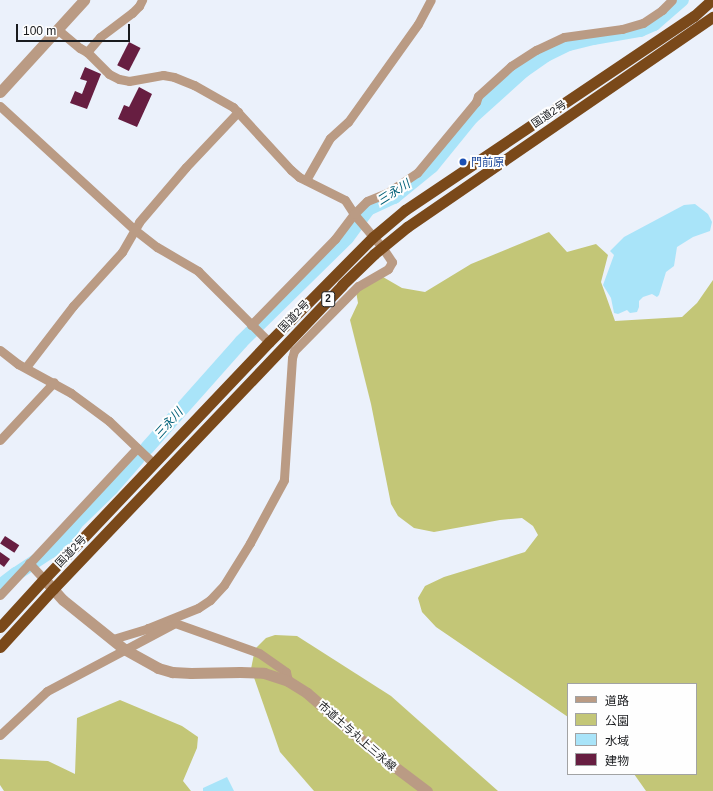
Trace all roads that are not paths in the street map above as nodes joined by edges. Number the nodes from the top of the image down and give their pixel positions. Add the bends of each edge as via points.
1 (84, 0) edge
2 (142, 0) edge
3 (431, 0) edge
4 (672, 0) edge
5 (712, 0) edge
6 (713, 17) edge
7 (57, 29) junction
8 (87, 52) junction
9 (0, 92) edge
10 (0, 106) edge
11 (238, 112) junction
12 (306, 180) junction
13 (354, 216) junction
14 (135, 230) junction
15 (370, 233) junction
16 (382, 247) junction
17 (252, 326) junction
18 (266, 339) junction
19 (0, 350) edge
20 (26, 367) junction
21 (54, 382) junction
22 (0, 440) edge
23 (137, 448) junction
24 (154, 464) junction
25 (29, 563) junction
26 (44, 579) junction
27 (53, 589) junction
28 (0, 595) edge
29 (0, 628) edge
30 (149, 632) junction
31 (113, 639) junction
32 (0, 647) edge
33 (124, 649) junction
34 (288, 681) junction
35 (0, 735) edge
36 (427, 791) edge

1 - 7 street
2 - 8 street via 132,13 100,37
3 - 12 street via 418,24 348,122 330,138
4 - 13 street via 653,18 643,23 622,29 564,37 520,60 478,96 476,102 417,173 387,193 367,201
5 - 15 highway, 国道2号 / 2 via 687,20
6 - 16 highway, 国道2号 / 2 via 407,227
7 - 8 street
7 - 9 street
8 - 11 street via 109,74 119,79 129,81 163,75 174,76
10 - 14 street
11 - 12 street via 291,170
11 - 14 street via 181,173
12 - 13 street via 345,200
13 - 15 street
13 - 17 street
14 - 17 street via 157,247 198,271
14 - 20 street via 122,252 73,306
15 - 16 street
15 - 18 highway, 国道2号 / 2
16 - 27 highway, 国道2号 / 2
16 - 30 street via 392,262 388,269 358,286 294,351 284,480 250,543 224,585 210,600
17 - 18 street
18 - 24 highway, 国道2号 / 2
19 - 20 street
20 - 21 street
21 - 22 street
21 - 23 street via 109,421
23 - 24 street
23 - 25 street
24 - 26 highway, 国道2号 / 2
25 - 26 street
25 - 28 street
26 - 27 street, 市道土与丸上三永線
26 - 29 highway, 国道2号 / 2
27 - 31 street, 市道土与丸上三永線 via 63,600
27 - 32 highway, 国道2号 / 2
30 - 31 street
30 - 33 street
30 - 34 street via 175,623 259,653 286,672
31 - 33 street, 市道土与丸上三永線
33 - 34 street, 市道土与丸上三永線 via 158,668 172,672 240,672 264,674
33 - 35 street via 47,691
34 - 36 street, 市道土与丸上三永線 via 307,693 375,752

